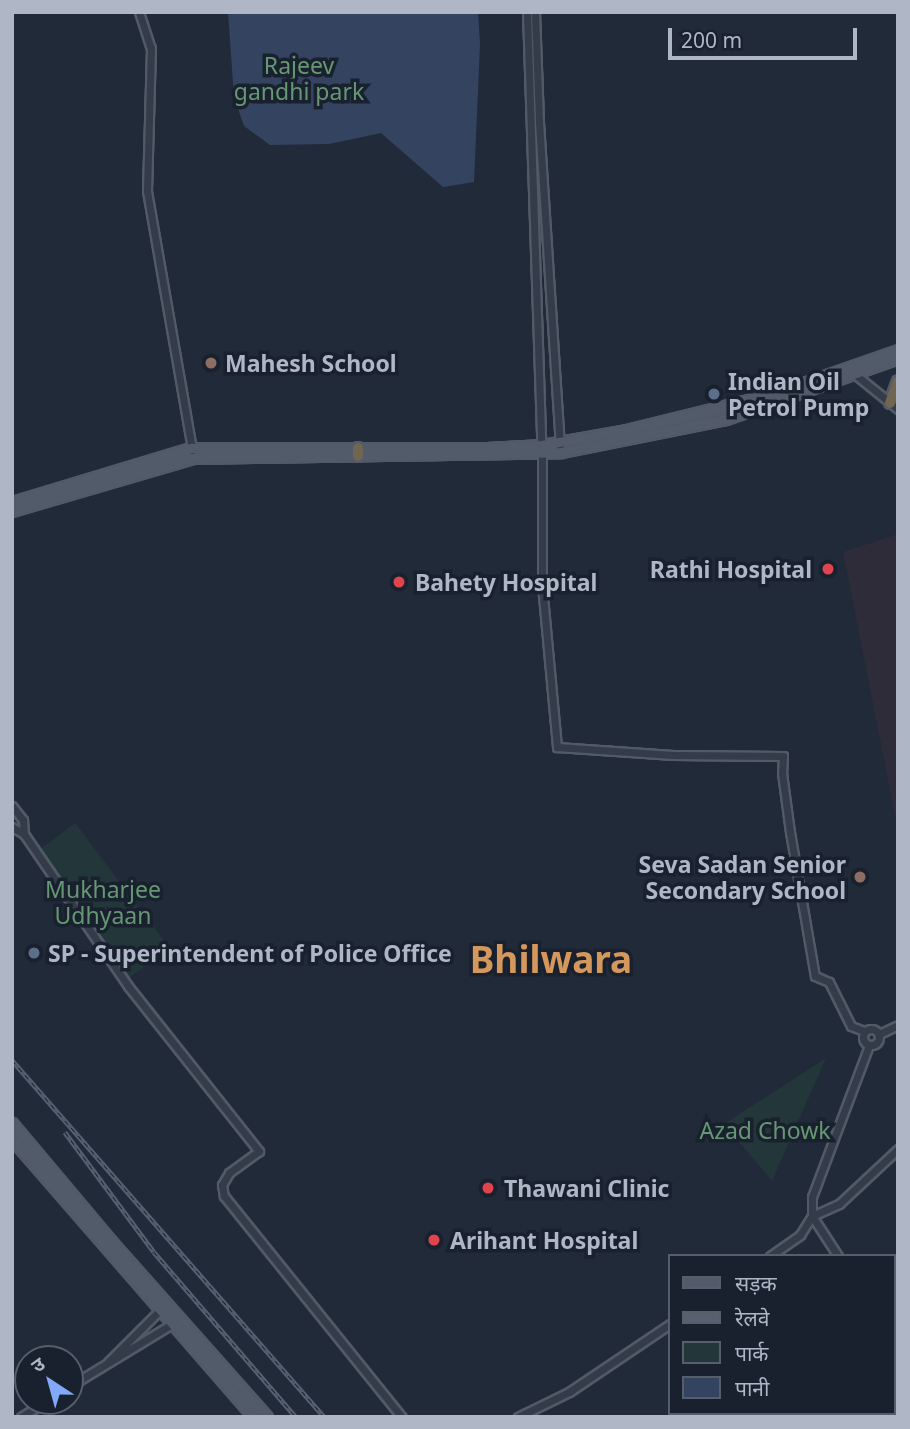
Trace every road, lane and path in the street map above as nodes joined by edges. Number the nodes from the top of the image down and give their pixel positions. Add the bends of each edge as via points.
1 (139, 12) edge
2 (527, 12) edge
3 (535, 12) edge
4 (898, 350) edge
5 (898, 358) edge
6 (852, 372) junction
7 (898, 381) edge
8 (894, 406) edge
9 (560, 447) junction
10 (542, 449) junction
11 (192, 453) junction
12 (12, 502) edge
13 (12, 511) edge
14 (12, 806) edge
15 (12, 827) edge
16 (24, 834) junction
17 (898, 1025) edge
18 (864, 1031) junction
19 (879, 1034) junction
20 (869, 1045) junction
21 (12, 1123) edge
22 (12, 1139) edge
23 (898, 1149) edge
24 (812, 1216) junction
25 (773, 1254) edge
26 (837, 1254) edge
27 (163, 1306) junction
28 (176, 1322) junction
29 (668, 1325) edge
30 (108, 1363) junction
31 (84, 1378) edge
32 (254, 1417) edge
33 (268, 1417) edge
34 (402, 1417) edge
35 (518, 1417) edge

1 - 11 street via 151,48 147,191
2 - 10 street
3 - 9 street
4 - 6 main road
5 - 6 main road
6 - 8 street
6 - 9 main road via 726,419
7 - 8 highway
9 - 10 main road
10 - 11 main road
10 - 18 street via 542,585 557,747 673,755 783,755 790,832 815,976 830,982 851,1026
11 - 12 main road
11 - 13 main road
14 - 16 street via 23,820
15 - 16 street
16 - 34 street via 128,986 259,1151 229,1173 222,1185 224,1196
17 - 19 street
18 - 19 street via 871,1028
18 - 20 street via 863,1040
19 - 20 street via 876,1043
20 - 24 street via 812,1197
21 - 27 main road
22 - 27 main road
23 - 24 street via 839,1204
24 - 25 street via 800,1235
24 - 26 street
27 - 28 main road
27 - 30 street
28 - 30 street
28 - 32 main road
28 - 33 main road
29 - 35 street via 555,1400
30 - 31 street

